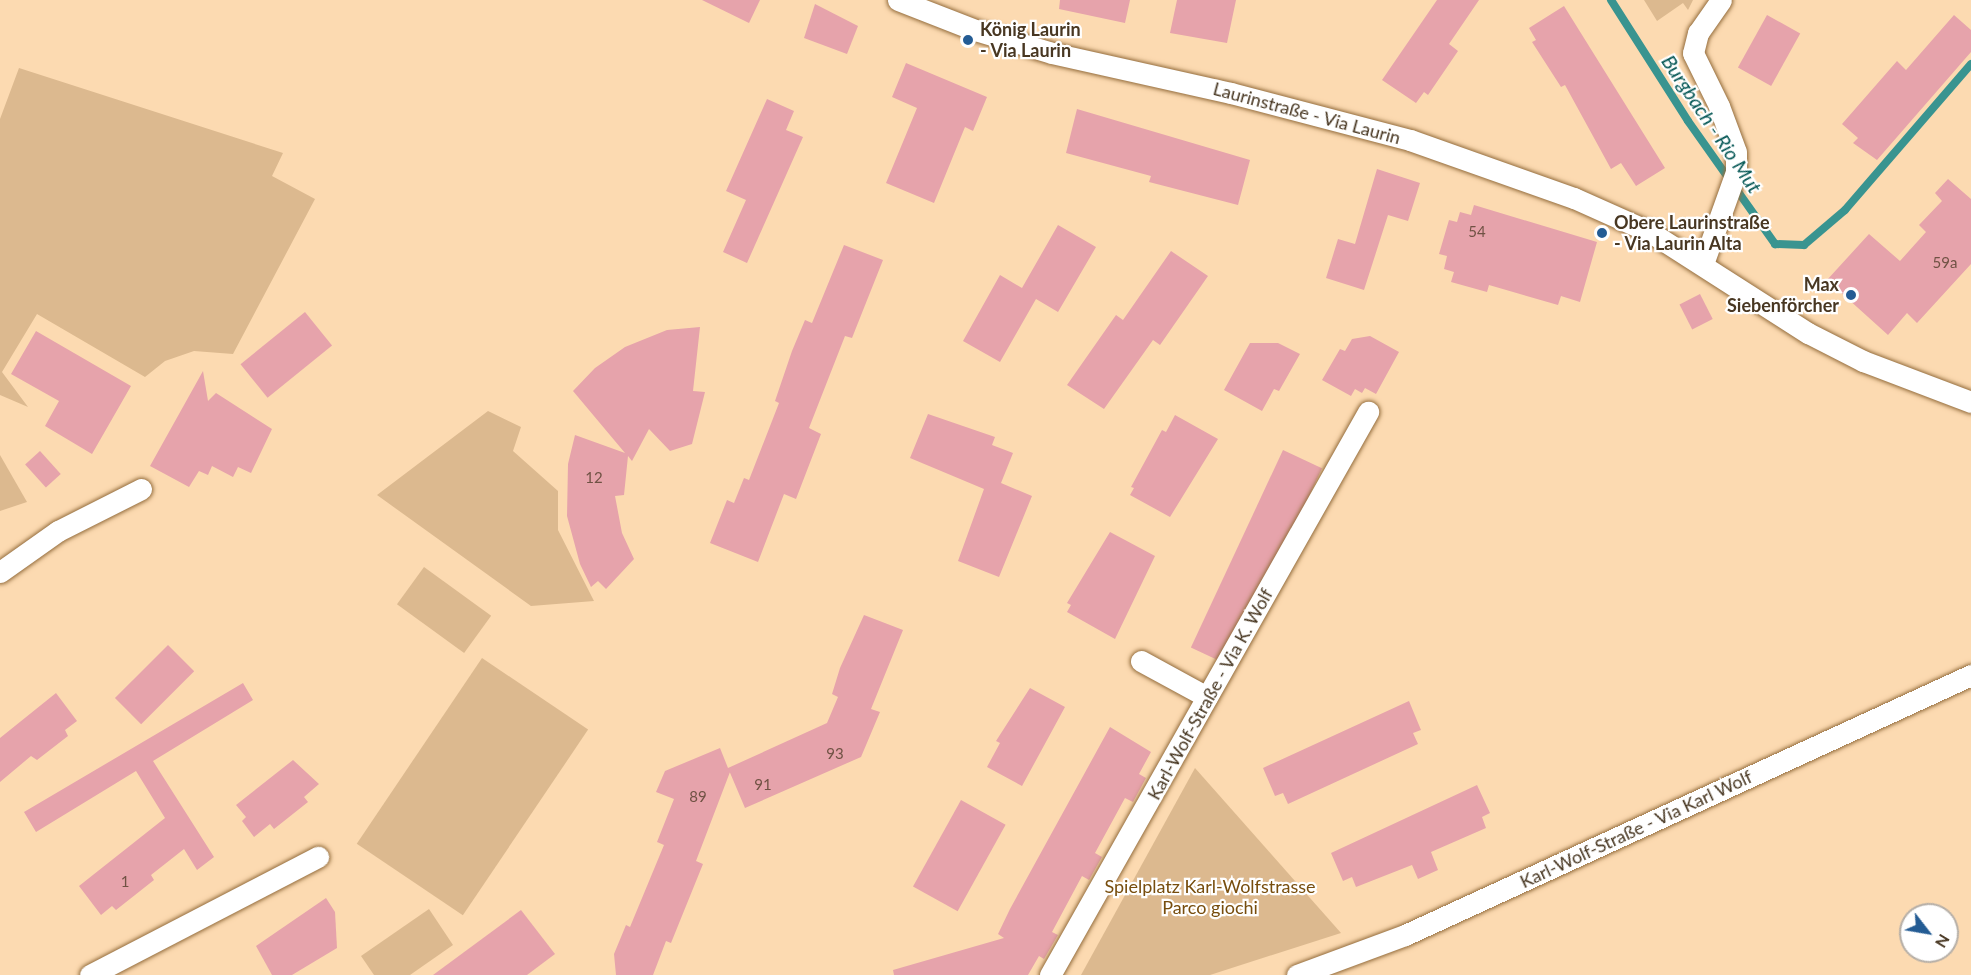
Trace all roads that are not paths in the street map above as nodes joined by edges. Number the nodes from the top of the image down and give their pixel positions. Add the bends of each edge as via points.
1 (898, 0) edge
2 (1721, 0) edge
3 (1703, 264) junction
4 (1971, 402) edge
5 (1368, 412) dead end
6 (141, 489) dead end
7 (0, 572) edge
8 (1141, 661) dead end
9 (1971, 675) edge
10 (1207, 697) junction
11 (318, 857) dead end
12 (90, 975) edge
13 (1050, 975) edge
14 (1297, 975) edge

1 - 3 street, Laurinstraße - Via Laurin via 975,30 1052,53 1231,93 1410,140 1612,214
2 - 3 street via 1698,33 1692,53 1723,115 1736,152 1736,172
3 - 4 street, Laurinstraße - Via Laurin via 1808,333 1863,361
5 - 10 street, Karl-Wolf-Straße - Via K. Wolf
6 - 7 street via 58,531
8 - 10 street
9 - 14 street, Karl-Wolf-Straße - Via Karl Wolf via 1405,936
10 - 13 street, Karl-Wolf-Straße - Via K. Wolf
11 - 12 street

